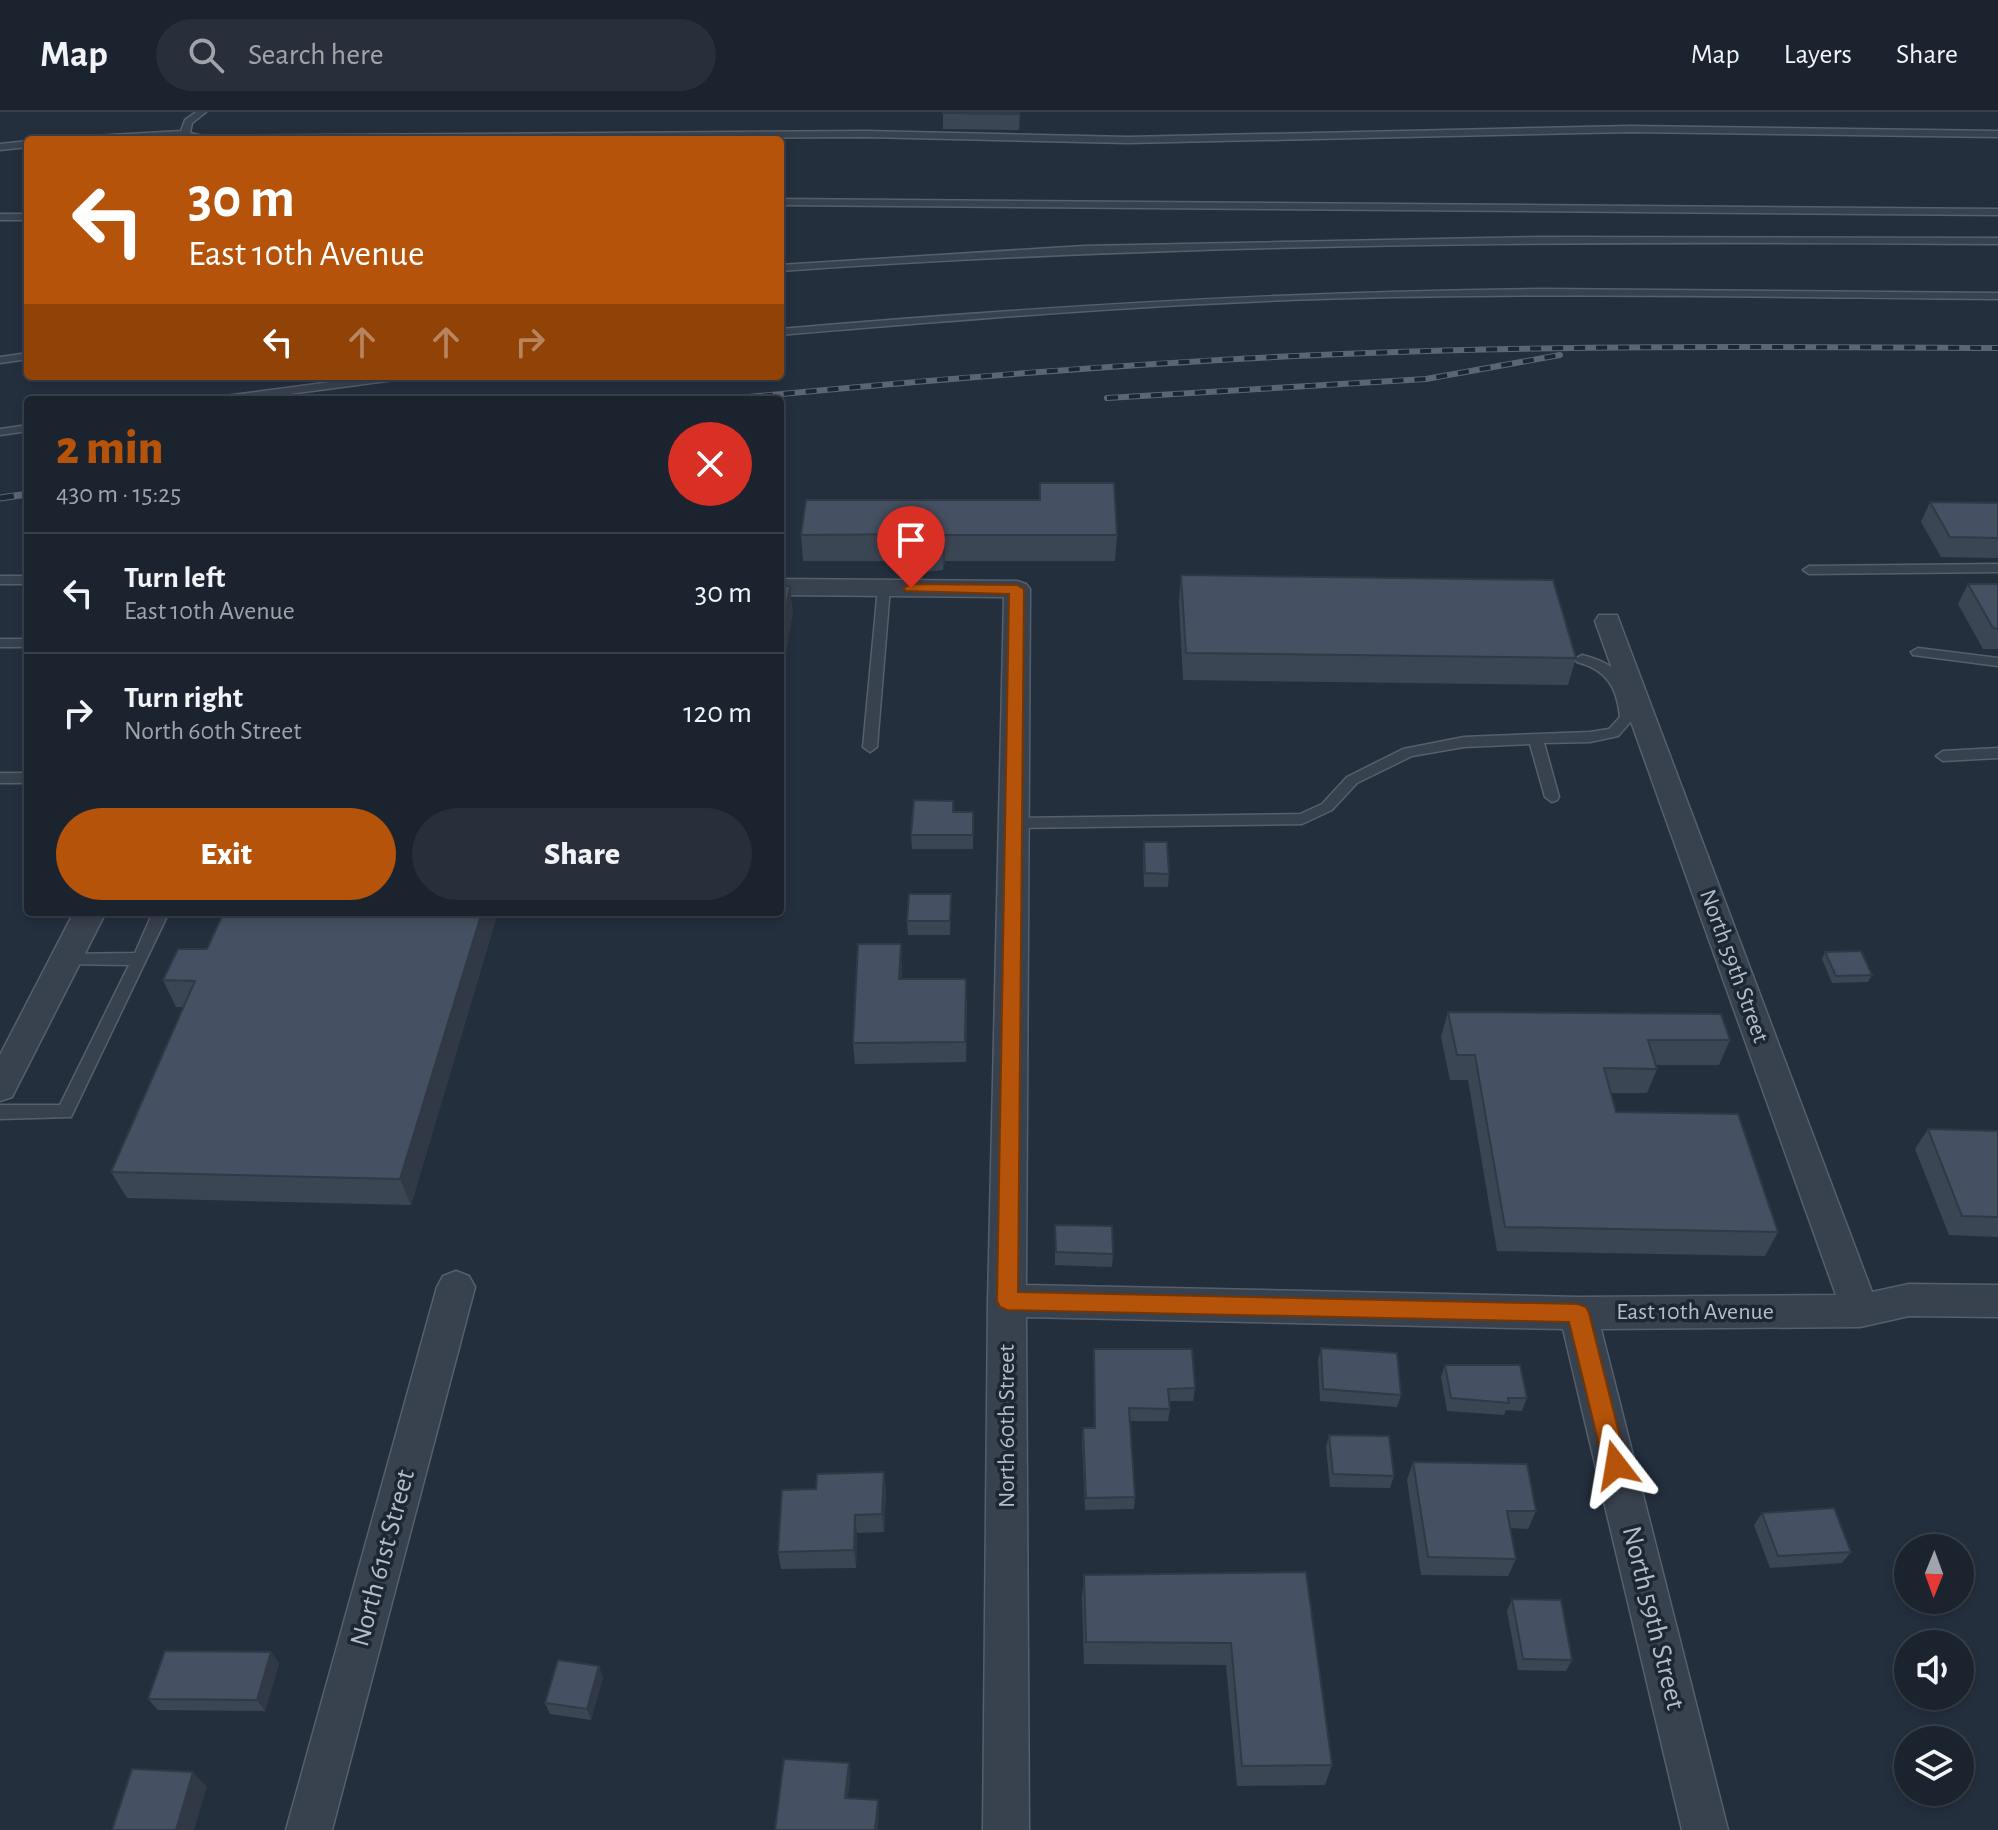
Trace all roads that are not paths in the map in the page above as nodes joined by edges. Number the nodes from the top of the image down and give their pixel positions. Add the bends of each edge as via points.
1 (202, 112) edge
2 (185, 134) junction
3 (1998, 134) edge
4 (149, 136) edge
5 (192, 136) edge
6 (329, 136) edge
7 (24, 144) edge
8 (0, 147) edge
9 (784, 202) edge
10 (1998, 212) edge
11 (0, 217) edge
12 (24, 217) edge
13 (1998, 241) edge
14 (784, 268) edge
15 (1998, 296) edge
16 (784, 332) edge
17 (24, 357) edge
18 (0, 360) edge
19 (371, 380) edge
20 (249, 396) edge
21 (24, 429) edge
22 (0, 432) edge
23 (1998, 568) edge
24 (1809, 570) dead end
25 (0, 580) edge
26 (24, 580) edge
27 (784, 587) edge
28 (884, 588) junction
29 (1608, 621) dead end
30 (0, 643) edge
31 (24, 643) edge
32 (1918, 652) dead end
33 (1582, 659) dead end
34 (1998, 662) edge
35 (1536, 739) junction
36 (870, 747) dead end
37 (1998, 753) edge
38 (1943, 756) dead end
39 (0, 778) edge
40 (24, 778) edge
41 (1552, 797) dead end
42 (1014, 823) junction
43 (88, 916) edge
44 (159, 916) edge
45 (66, 958) junction
46 (140, 959) junction
47 (0, 1088) edge
48 (0, 1112) edge
49 (456, 1287) dead end
50 (1007, 1301) junction
51 (1998, 1301) edge
52 (1860, 1311) junction
53 (1578, 1313) junction
54 (309, 1830) edge
55 (1006, 1830) edge
56 (1705, 1830) edge

1 - 2 lane via 188,122
2 - 4 lane
2 - 5 lane
3 - 6 lane via 1634,125 1128,140 866,134
7 - 8 lane
9 - 10 lane
11 - 12 lane
13 - 14 lane via 1254,242
15 - 16 lane via 1388,294 1027,312
17 - 18 lane
19 - 20 lane
21 - 22 lane
23 - 24 lane
25 - 26 lane
27 - 28 street
28 - 36 lane
28 - 42 street, North 60th Street via 1017,589
29 - 52 street, North 59th Street
30 - 31 lane
32 - 34 lane
33 - 35 lane via 1622,684 1627,718 1613,733
35 - 41 lane
35 - 42 lane via 1464,742 1408,752 1352,780 1327,807 1302,819
37 - 38 lane
39 - 40 lane
42 - 50 street, North 60th Street
43 - 45 street
44 - 46 lane
45 - 46 lane
45 - 47 street
46 - 48 lane via 65,1112
49 - 54 street, North 61st Street
50 - 53 street, East 10th Avenue
50 - 55 street, North 60th Street
51 - 52 street, East 10th Avenue via 1909,1300
52 - 53 street, East 10th Avenue
53 - 56 street, North 59th Street

